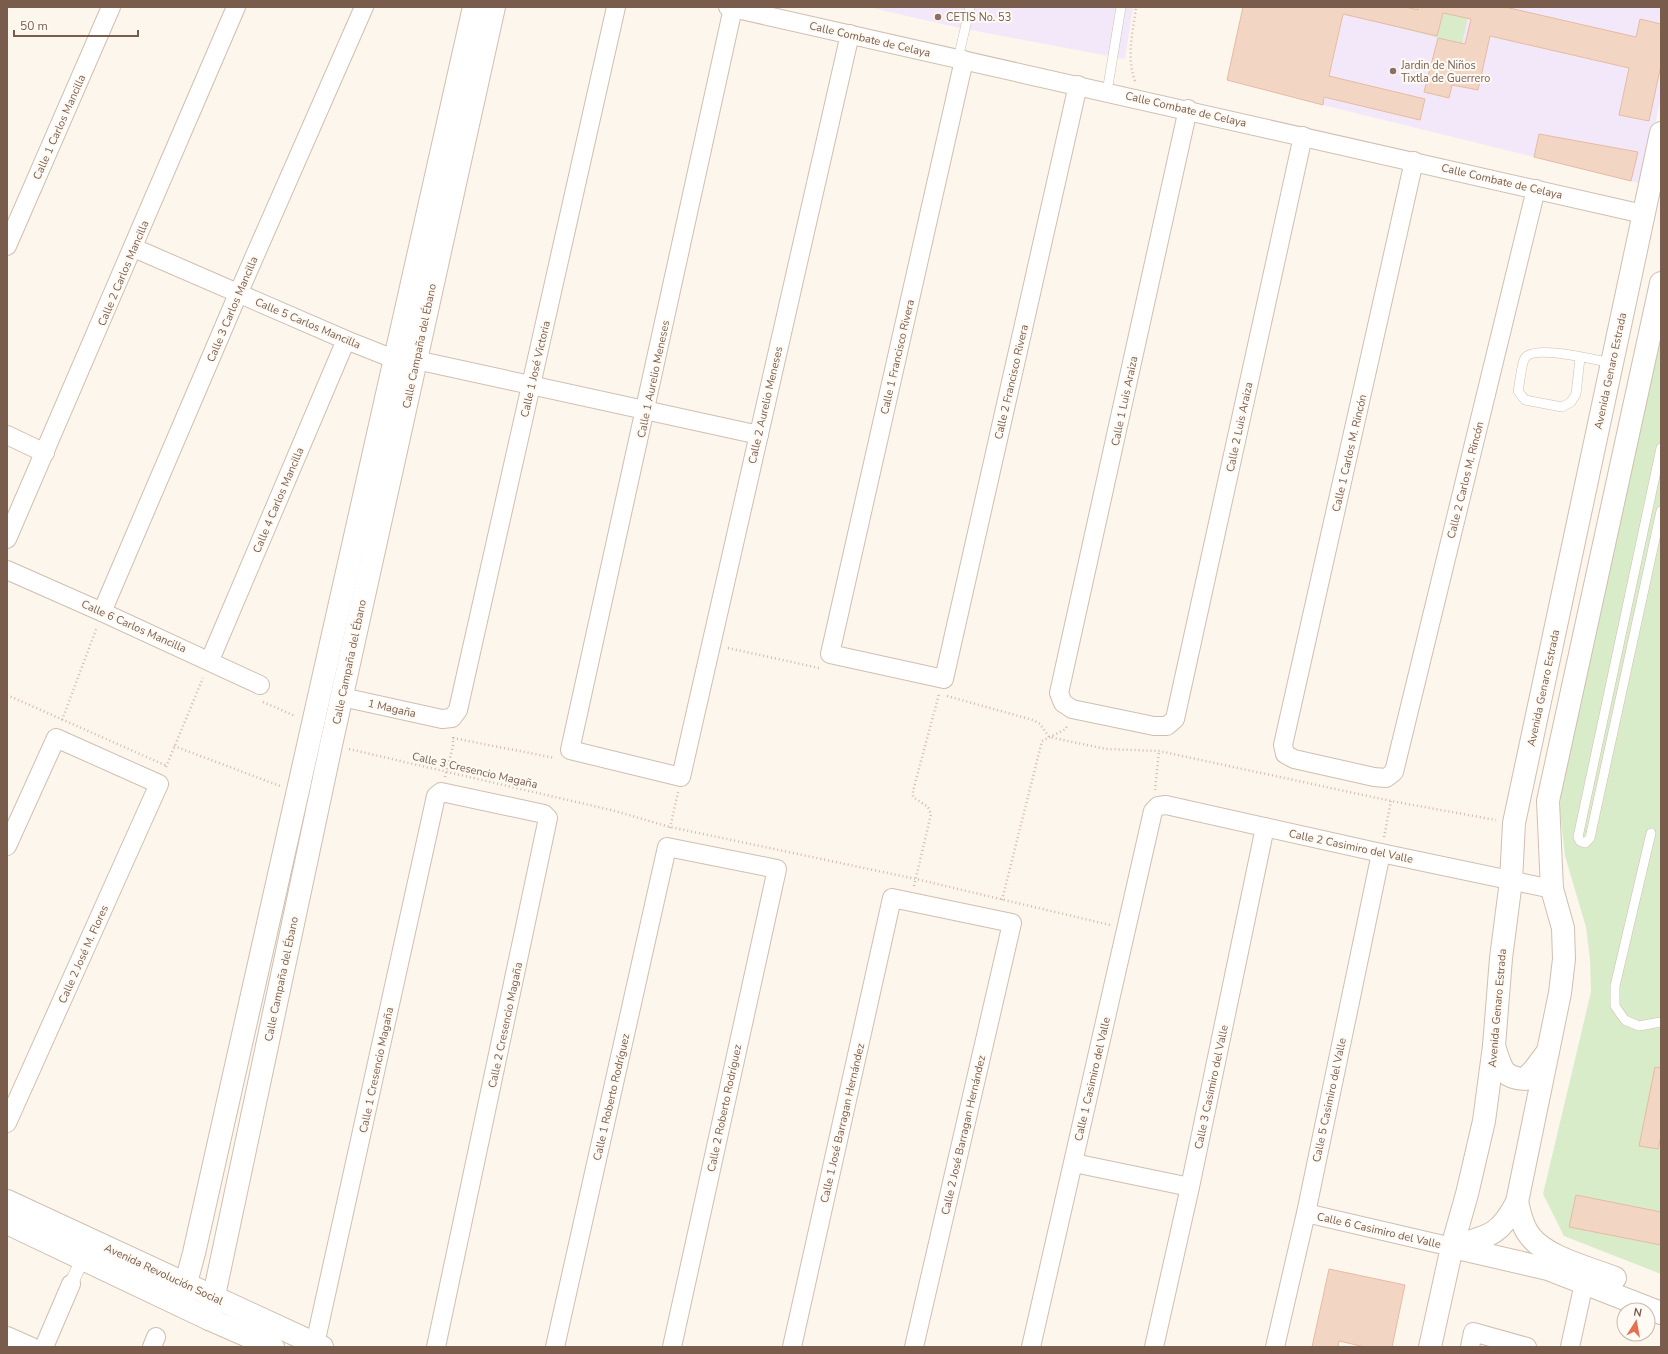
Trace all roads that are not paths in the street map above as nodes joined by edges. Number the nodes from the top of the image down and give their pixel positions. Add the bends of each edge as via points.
1 (111, 7) edge
2 (236, 7) edge
3 (364, 7) edge
4 (474, 7) edge
5 (494, 7) edge
6 (616, 7) edge
7 (970, 7) edge
8 (1120, 7) edge
9 (731, 8) edge
10 (850, 34) junction
11 (961, 59) junction
12 (1078, 85) junction
13 (1107, 92) junction
14 (1188, 109) junction
15 (1661, 133) edge
16 (1303, 136) junction
17 (1414, 161) junction
18 (1536, 189) junction
19 (1643, 214) junction
20 (7, 246) edge
21 (134, 248) junction
22 (1661, 283) edge
23 (238, 294) junction
24 (346, 340) junction
25 (1580, 358) junction
26 (394, 359) junction
27 (416, 360) junction
28 (1612, 363) junction
29 (531, 385) junction
30 (646, 410) junction
31 (7, 435) edge
32 (758, 436) junction
33 (1661, 448) edge
34 (45, 453) junction
35 (1661, 511) edge
36 (355, 534) junction
37 (377, 538) junction
38 (7, 539) edge
39 (7, 570) edge
40 (102, 612) junction
41 (210, 660) junction
42 (944, 680) joint
43 (260, 685) dead end
44 (342, 697) junction
45 (1072, 709) joint
46 (447, 719) joint
47 (1394, 772) joint
48 (681, 776) joint
49 (439, 794) joint
50 (1155, 809) joint
51 (1265, 827) junction
52 (1651, 833) dead end
53 (7, 846) edge
54 (1381, 853) junction
55 (777, 869) joint
56 (1511, 881) junction
57 (1552, 889) junction
58 (1005, 921) joint
59 (1661, 1022) edge
60 (1494, 1046) junction
61 (1548, 1052) junction
62 (7, 1123) edge
63 (1074, 1163) junction
64 (1190, 1187) junction
65 (7, 1201) edge
66 (1517, 1202) junction
67 (1306, 1213) junction
68 (7, 1223) edge
69 (1452, 1247) junction
70 (194, 1253) junction
71 (83, 1258) junction
72 (220, 1262) junction
73 (1584, 1282) junction
74 (71, 1284) joint
75 (183, 1295) junction
76 (1661, 1296) edge
77 (213, 1297) junction
78 (1661, 1312) edge
79 (209, 1319) junction
80 (7, 1336) edge
81 (1472, 1339) edge
82 (318, 1345) edge
83 (32, 1347) edge
84 (44, 1347) edge
85 (273, 1347) edge
86 (436, 1347) edge
87 (555, 1347) edge
88 (672, 1347) edge
89 (792, 1347) edge
90 (914, 1347) edge
91 (1031, 1347) edge
92 (1154, 1347) edge
93 (1275, 1347) edge
94 (1430, 1347) edge
95 (1527, 1347) edge
96 (1570, 1347) edge

1 - 20 street, Calle 1 Carlos Mancilla
2 - 21 street, Calle 2 Carlos Mancilla
3 - 23 street, Calle 3 Carlos Mancilla
4 - 26 street, Calle Campaña del Ébano
5 - 27 street, Calle Campaña del Ébano
6 - 29 street, Calle 1 José Victoria
7 - 11 lane
8 - 13 lane
9 - 10 street, Calle Combate de Celaya
9 - 30 street, Calle 1 Aurelio Meneses
10 - 11 street, Calle Combate de Celaya
10 - 32 street, Calle 2 Aurelio Meneses
11 - 12 street, Calle Combate de Celaya
11 - 42 street, Calle 1 Francisco Rivera via 830,654
12 - 13 street, Calle Combate de Celaya
12 - 42 street, Calle 2 Francisco Rivera
13 - 14 street, Calle Combate de Celaya
14 - 16 street, Calle Combate de Celaya
14 - 45 street, Calle 1 Luis Araiza via 1059,693 1063,703
15 - 19 street, Avenida Genaro Estrada
16 - 17 street, Calle Combate de Celaya
16 - 45 street, Calle 2 Luis Araiza via 1175,719 1167,726 1154,726
17 - 18 street, Calle Combate de Celaya
17 - 47 street, Calle 1 Carlos M. Rincón via 1283,745 1285,754 1294,759 1374,777 1386,778
18 - 19 street, Calle Combate de Celaya
18 - 47 street, Calle 2 Carlos M. Rincón
19 - 28 street, Avenida Genaro Estrada
21 - 23 street, Calle 5 Carlos Mancilla
21 - 34 street, Calle 2 Carlos Mancilla
22 - 57 street via 1548,801
23 - 24 street, Calle 5 Carlos Mancilla
23 - 40 street, Calle 3 Carlos Mancilla
24 - 26 street, Calle 5 Carlos Mancilla
24 - 41 street, Calle 4 Carlos Mancilla
25 - 25 lane via 1576,394 1571,402 1562,407 1525,400 1518,391 1525,358 1531,353 1544,351
25 - 28 lane
26 - 36 street, Calle Campaña del Ébano
27 - 29 street
27 - 37 street, Calle Campaña del Ébano
28 - 56 street, Avenida Genaro Estrada via 1514,823
29 - 30 street
29 - 46 street, Calle 1 José Victoria via 458,710
30 - 32 street
30 - 48 street, Calle 1 Aurelio Meneses via 570,750
31 - 34 street
32 - 48 street, Calle 2 Aurelio Meneses
33 - 35 lane via 1578,837 1585,843 1590,838 1592,830
34 - 38 street, Calle 2 Carlos Mancilla
36 - 37 street
36 - 70 street, Calle Campaña del Ébano
37 - 44 street, Calle Campaña del Ébano
39 - 40 street, Calle 6 Carlos Mancilla
40 - 41 street, Calle 6 Carlos Mancilla
41 - 43 street, Calle 6 Carlos Mancilla
44 - 46 street, 1 Magaña
44 - 72 street, Calle Campaña del Ébano
49 - 82 street, Calle 1 Cresencio Magaña
49 - 86 street, Calle 2 Cresencio Magaña via 544,814 548,818
50 - 51 street, Calle 2 Casimiro del Valle via 1166,805
50 - 63 street, Calle 1 Casimiro del Valle
51 - 54 street, Calle 2 Casimiro del Valle
51 - 64 street, Calle 3 Casimiro del Valle
52 - 59 lane via 1615,986 1615,1006 1625,1020 1639,1026
53 - 62 street, Calle 2 José M. Flores via 56,738 159,784
54 - 56 street, Calle 2 Casimiro del Valle
54 - 67 street, Calle 5 Casimiro del Valle
55 - 87 street, Calle 1 Roberto Rodríguez via 667,847
55 - 88 street, Calle 2 Roberto Rodríguez
56 - 57 street, Calle 2 Casimiro del Valle
56 - 60 street, Avenida Genaro Estrada via 1501,958
57 - 61 street via 1563,928 1564,959
58 - 89 street, Calle 1 José Barragan Hernández via 892,898
58 - 90 street, Calle 2 José Barragan Hernández
60 - 61 street via 1502,1069 1508,1076 1516,1078 1525,1079
60 - 69 street, Avenida Genaro Estrada via 1484,1121
61 - 66 street
63 - 64 street
63 - 91 street, Calle 1 Casimiro del Valle
64 - 92 street, Calle 3 Casimiro del Valle
65 - 75 street, Avenida Revolución Social
66 - 69 street via 1500,1229 1485,1237
66 - 76 street via 1522,1222 1529,1235 1549,1252
67 - 69 street, Calle 6 Casimiro del Valle
67 - 93 street, Calle 5 Casimiro del Valle
68 - 71 street, Avenida Revolución Social
69 - 73 street via 1548,1269
69 - 94 street, Avenida Genaro Estrada
70 - 72 street via 205,1262
70 - 75 street, Calle Campaña del Ébano
71 - 74 street
71 - 75 street, Avenida Revolución Social
72 - 77 street, Calle Campaña del Ébano
73 - 78 street
73 - 96 street
74 - 84 street
75 - 77 street, Avenida Revolución Social
75 - 79 street, Avenida Revolución Social
77 - 79 street, Calle Campaña del Ébano
77 - 82 street, Avenida Revolución Social
79 - 85 street, Avenida Revolución Social
80 - 83 street
81 - 95 street

